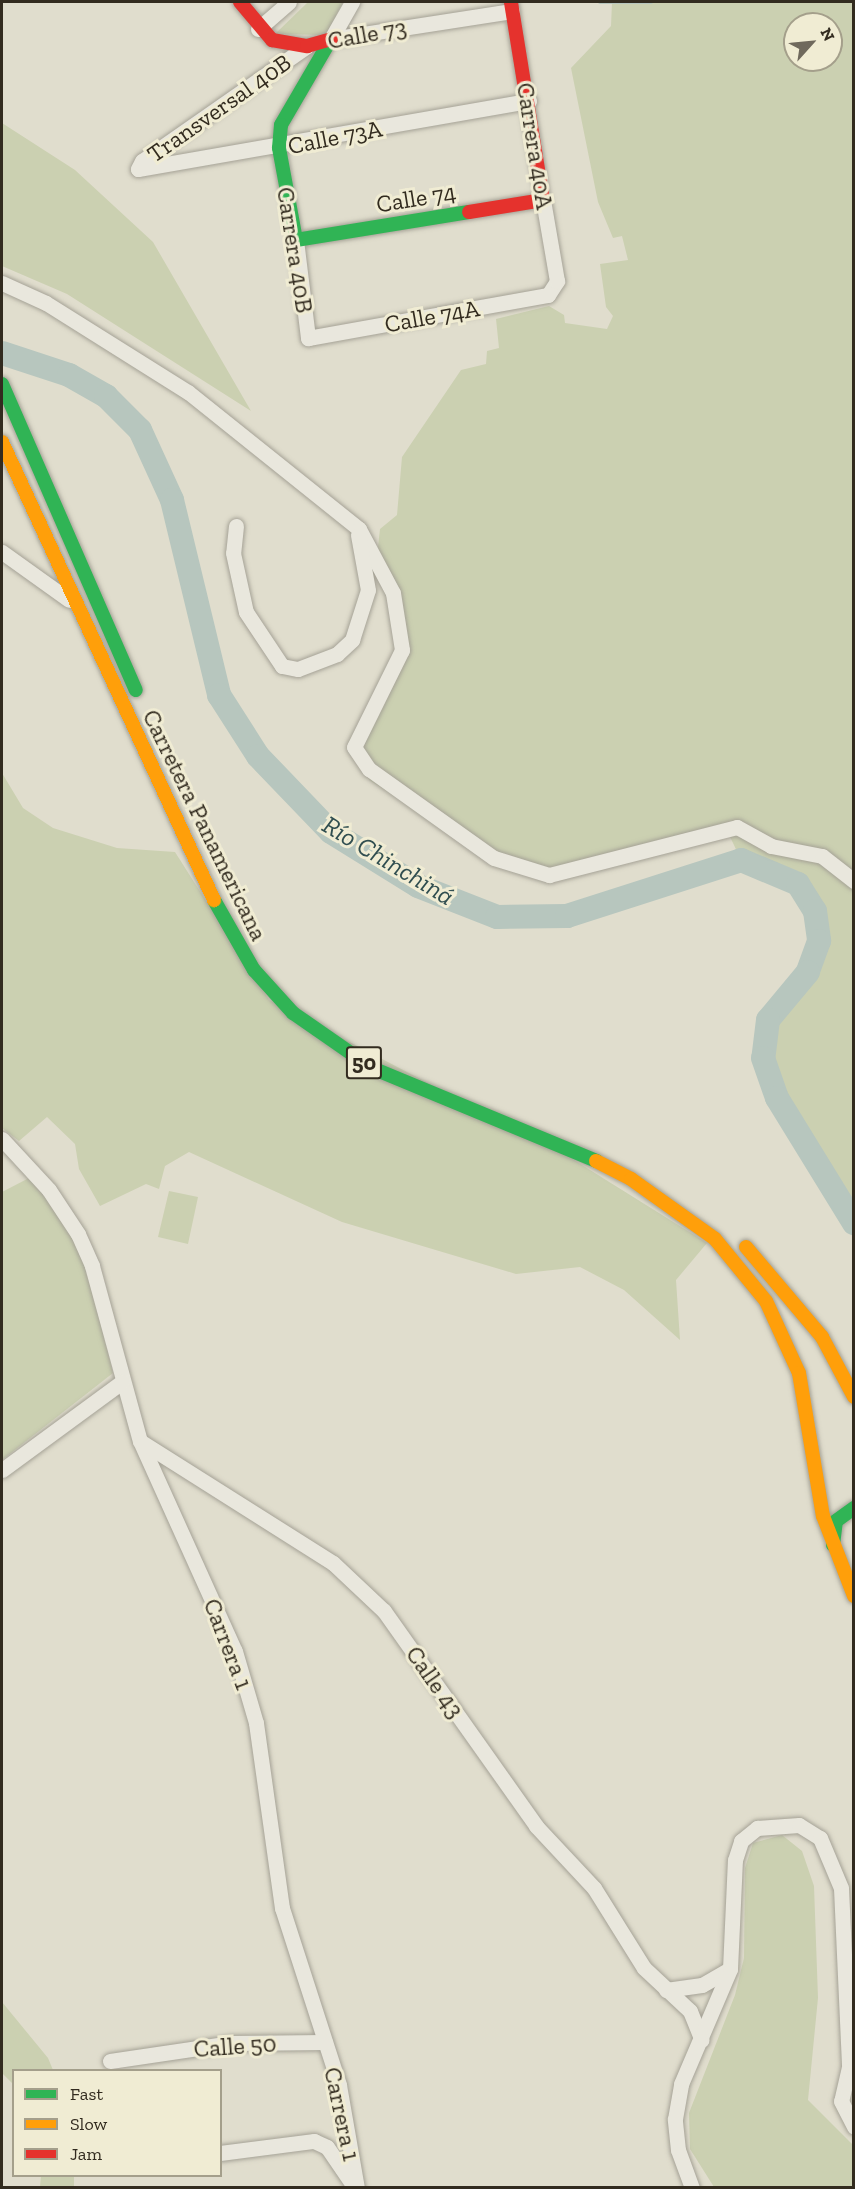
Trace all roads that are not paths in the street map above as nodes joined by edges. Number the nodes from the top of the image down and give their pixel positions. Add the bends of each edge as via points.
1 (240, 2) edge
2 (289, 2) edge
3 (352, 2) edge
4 (512, 6) edge
5 (258, 29) junction
6 (331, 39) junction
7 (307, 46) junction
8 (529, 100) junction
9 (279, 148) junction
10 (141, 172) joint
11 (543, 200) junction
12 (296, 240) junction
13 (2, 283) edge
14 (554, 290) joint
15 (308, 338) joint
16 (2, 384) edge
17 (2, 442) edge
18 (236, 526) dead end
19 (359, 529) junction
20 (2, 552) edge
21 (76, 605) junction
22 (142, 705) dead end
23 (152, 727) dead end
24 (854, 881) edge
25 (2, 1139) edge
26 (674, 1189) dead end
27 (700, 1209) dead end
28 (122, 1382) junction
29 (854, 1397) edge
30 (140, 1441) junction
31 (2, 1470) edge
32 (854, 1508) edge
33 (833, 1545) junction
34 (854, 1596) edge
35 (730, 1969) junction
36 (666, 1990) junction
37 (702, 2040) junction
38 (326, 2042) junction
39 (110, 2061) dead end
40 (854, 2127) edge
41 (222, 2153) edge
42 (693, 2185) edge
43 (356, 2187) edge

1 - 5 main road, Calle 73
2 - 5 street
3 - 6 street, Carrera 40B
4 - 6 street, Calle 73
4 - 8 main road, Carrera 40A
5 - 7 main road, Calle 73 via 272,40
6 - 7 main road, Calle 73
6 - 9 main road, Carrera 40B via 281,125
7 - 10 street, Transversal 40B via 142,161
8 - 9 street, Calle 73A
8 - 11 main road, Carrera 40A
9 - 10 street, Calle 73A
9 - 12 main road, Carrera 40B
11 - 12 main road, Calle 74
11 - 14 street, Carrera 40A
12 - 15 street, Carrera 40B
13 - 19 street via 46,303 188,392
14 - 15 street, Calle 74A
16 - 22 main road, Carretera Panamericana
17 - 21 main road, Carretera Panamericana / 50
18 - 19 street via 233,553 246,612 282,666 298,669 337,654 352,640 368,590
19 - 24 street via 393,593 402,650 354,747 369,769 494,858 549,875 737,827 771,846 822,856
20 - 21 street
21 - 33 main road, Carretera Panamericana / 50 via 234,941 281,1000 372,1068 631,1179 715,1239 746,1272 780,1327 799,1373 809,1410 818,1494
23 - 26 main road, Carretera Panamericana / 50 via 249,933 304,1000 397,1063 575,1137
25 - 28 street, Carrera 1 via 49,1190 78,1234 92,1266
27 - 29 main road via 787,1291 822,1337
28 - 30 street, Carrera 1
28 - 31 street
30 - 36 street, Calle 43 via 333,1563 384,1611 536,1826 594,1888 644,1968
30 - 38 street, Carrera 1 via 247,1689 282,1908
32 - 33 main road via 836,1521
33 - 34 main road, Carretera Panamericana / 50
35 - 36 street via 702,1985
35 - 37 street
35 - 40 street via 735,1860 741,1841 768,1825 799,1825 820,1838 842,1888 849,2067 841,2101
36 - 37 street, Calle 43 via 690,2012
37 - 42 street via 681,2084 675,2119 678,2151
38 - 39 street, Calle 50 via 232,2043
38 - 43 street, Carrera 1 via 339,2085
41 - 43 street via 315,2141 327,2147

